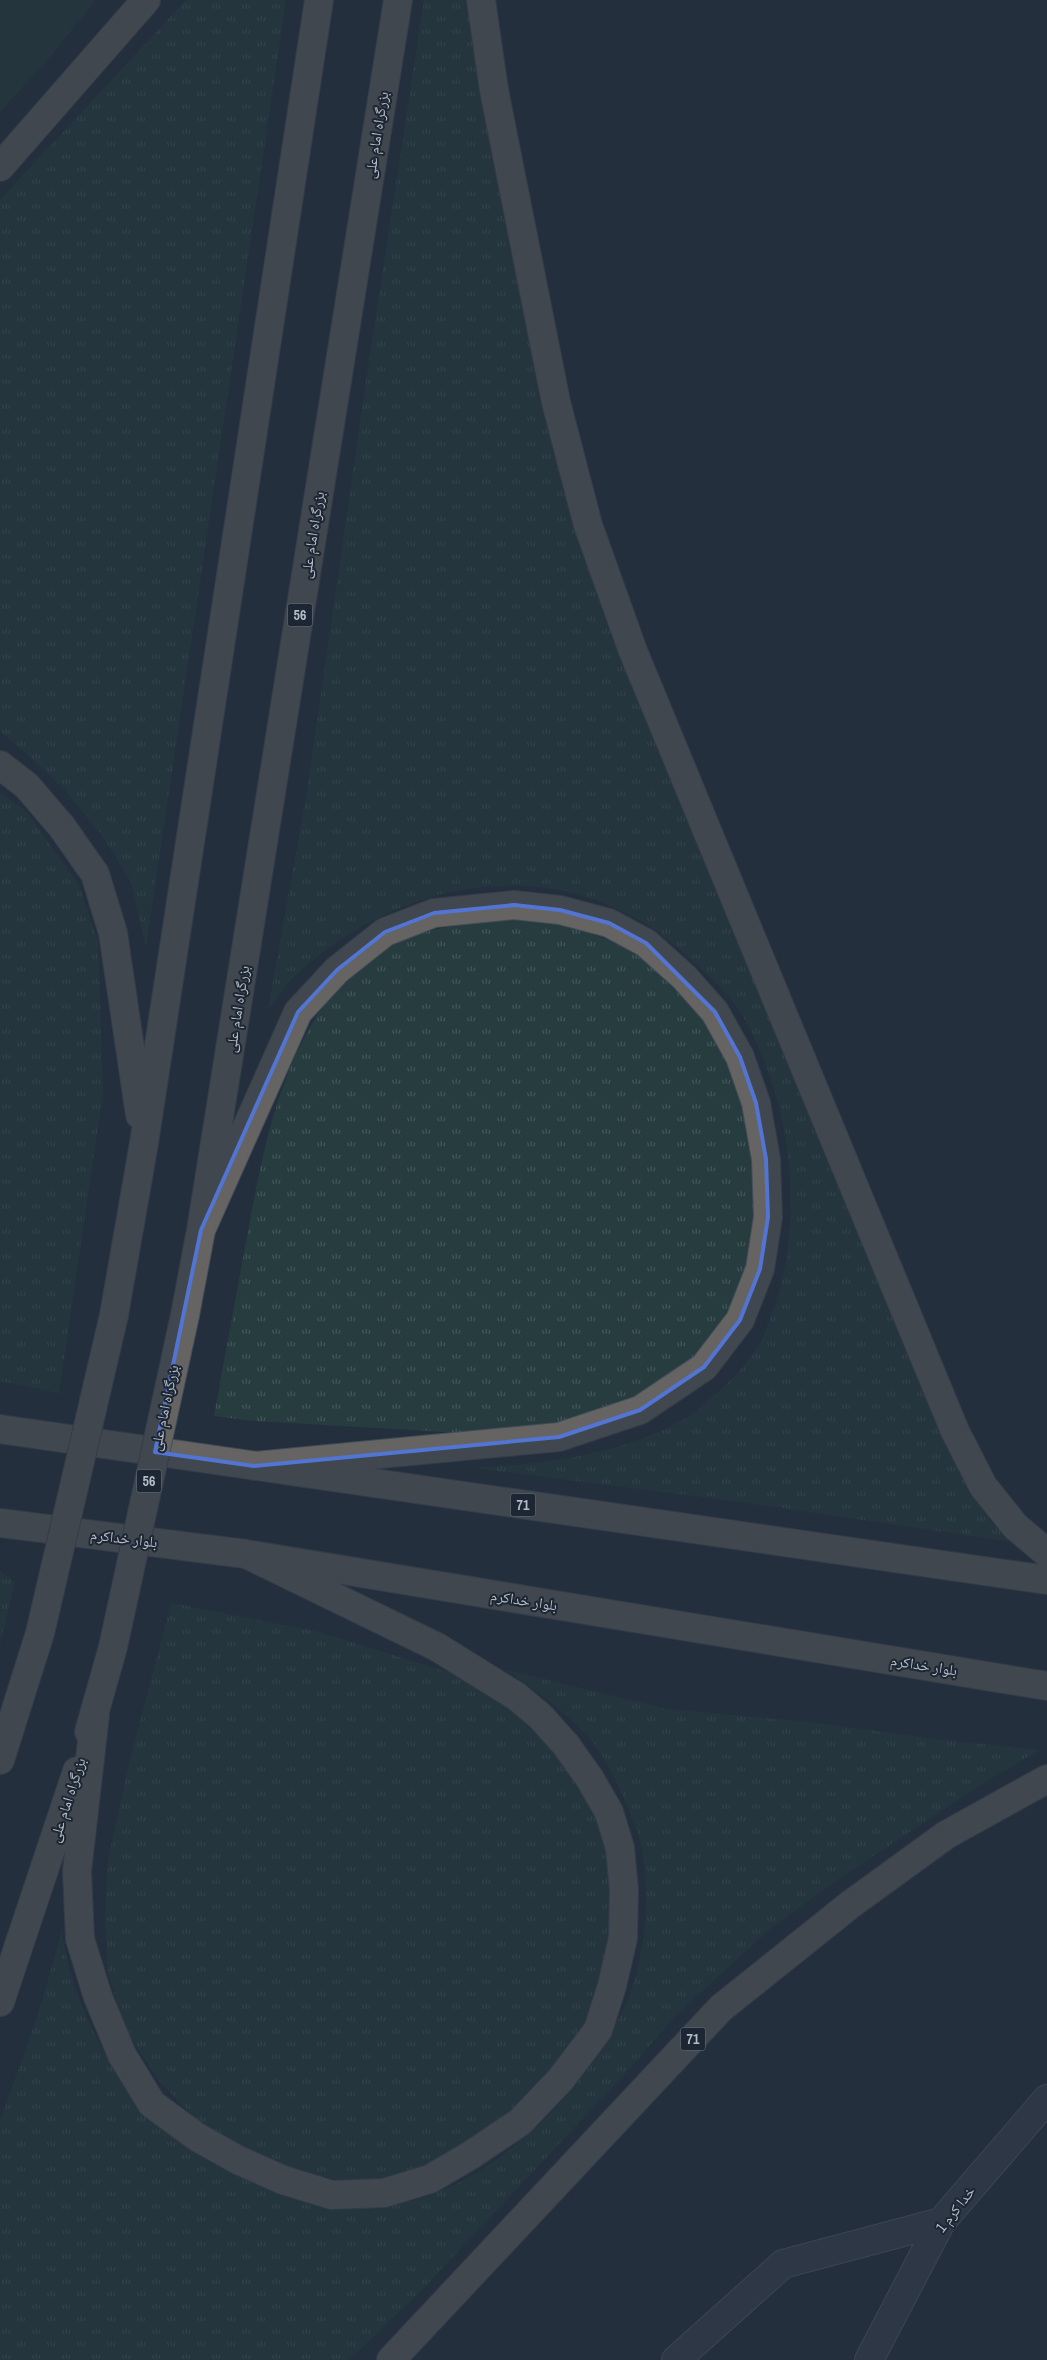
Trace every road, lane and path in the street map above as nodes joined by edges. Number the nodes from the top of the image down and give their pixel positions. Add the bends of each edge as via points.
1 (146, 0) edge
2 (319, 0) edge
3 (398, 0) edge
4 (482, 0) edge
5 (0, 166) edge
6 (0, 765) edge
7 (144, 1143) junction
8 (201, 1230) junction
9 (0, 1429) edge
10 (254, 1466) junction
11 (0, 1522) edge
12 (1047, 1553) edge
13 (246, 1554) junction
14 (1047, 1580) edge
15 (1047, 1686) edge
16 (95, 1715) junction
17 (0, 1760) edge
18 (1047, 1779) edge
19 (0, 2002) edge
20 (1047, 2099) edge
21 (941, 2222) junction
22 (390, 2360) edge
23 (676, 2360) edge
24 (869, 2360) edge

1 - 5 highway
2 - 7 highway
3 - 8 highway, بزرگراه امام علی / 56
4 - 12 highway via 494,90 556,402 588,525 632,651 955,1431 983,1486 1015,1526
6 - 7 highway via 27,786 62,827 95,874 113,933
7 - 17 highway, bridge via 114,1315 40,1634
8 - 10 highway via 298,1012 337,970 385,932 434,913 514,905 560,910 608,923 646,943 716,1012 740,1057 756,1104 766,1159 768,1217 760,1268 740,1320 704,1367 640,1410 559,1437
8 - 16 highway, بزرگراه امام علی / 56, bridge via 113,1647
9 - 10 highway, 71
10 - 14 highway, 71
11 - 13 highway, بلوار خداکرم
13 - 15 highway, بلوار خداکرم
13 - 16 highway via 437,1647 516,1696 540,1716 566,1745 590,1779 609,1812 620,1848 624,1890 623,1938 598,2030 561,2079 520,2122 472,2155 430,2179 384,2193 332,2195 282,2180 197,2137 152,2104 122,2056 98,1997 80,1939 77,1871
16 - 19 highway, بزرگراه امام علی / 56
18 - 22 highway, 71 via 946,1835 852,1904 721,2008
20 - 21 street, خدا کرم 1
21 - 23 street via 783,2264
21 - 24 street, خدا کرم 1

